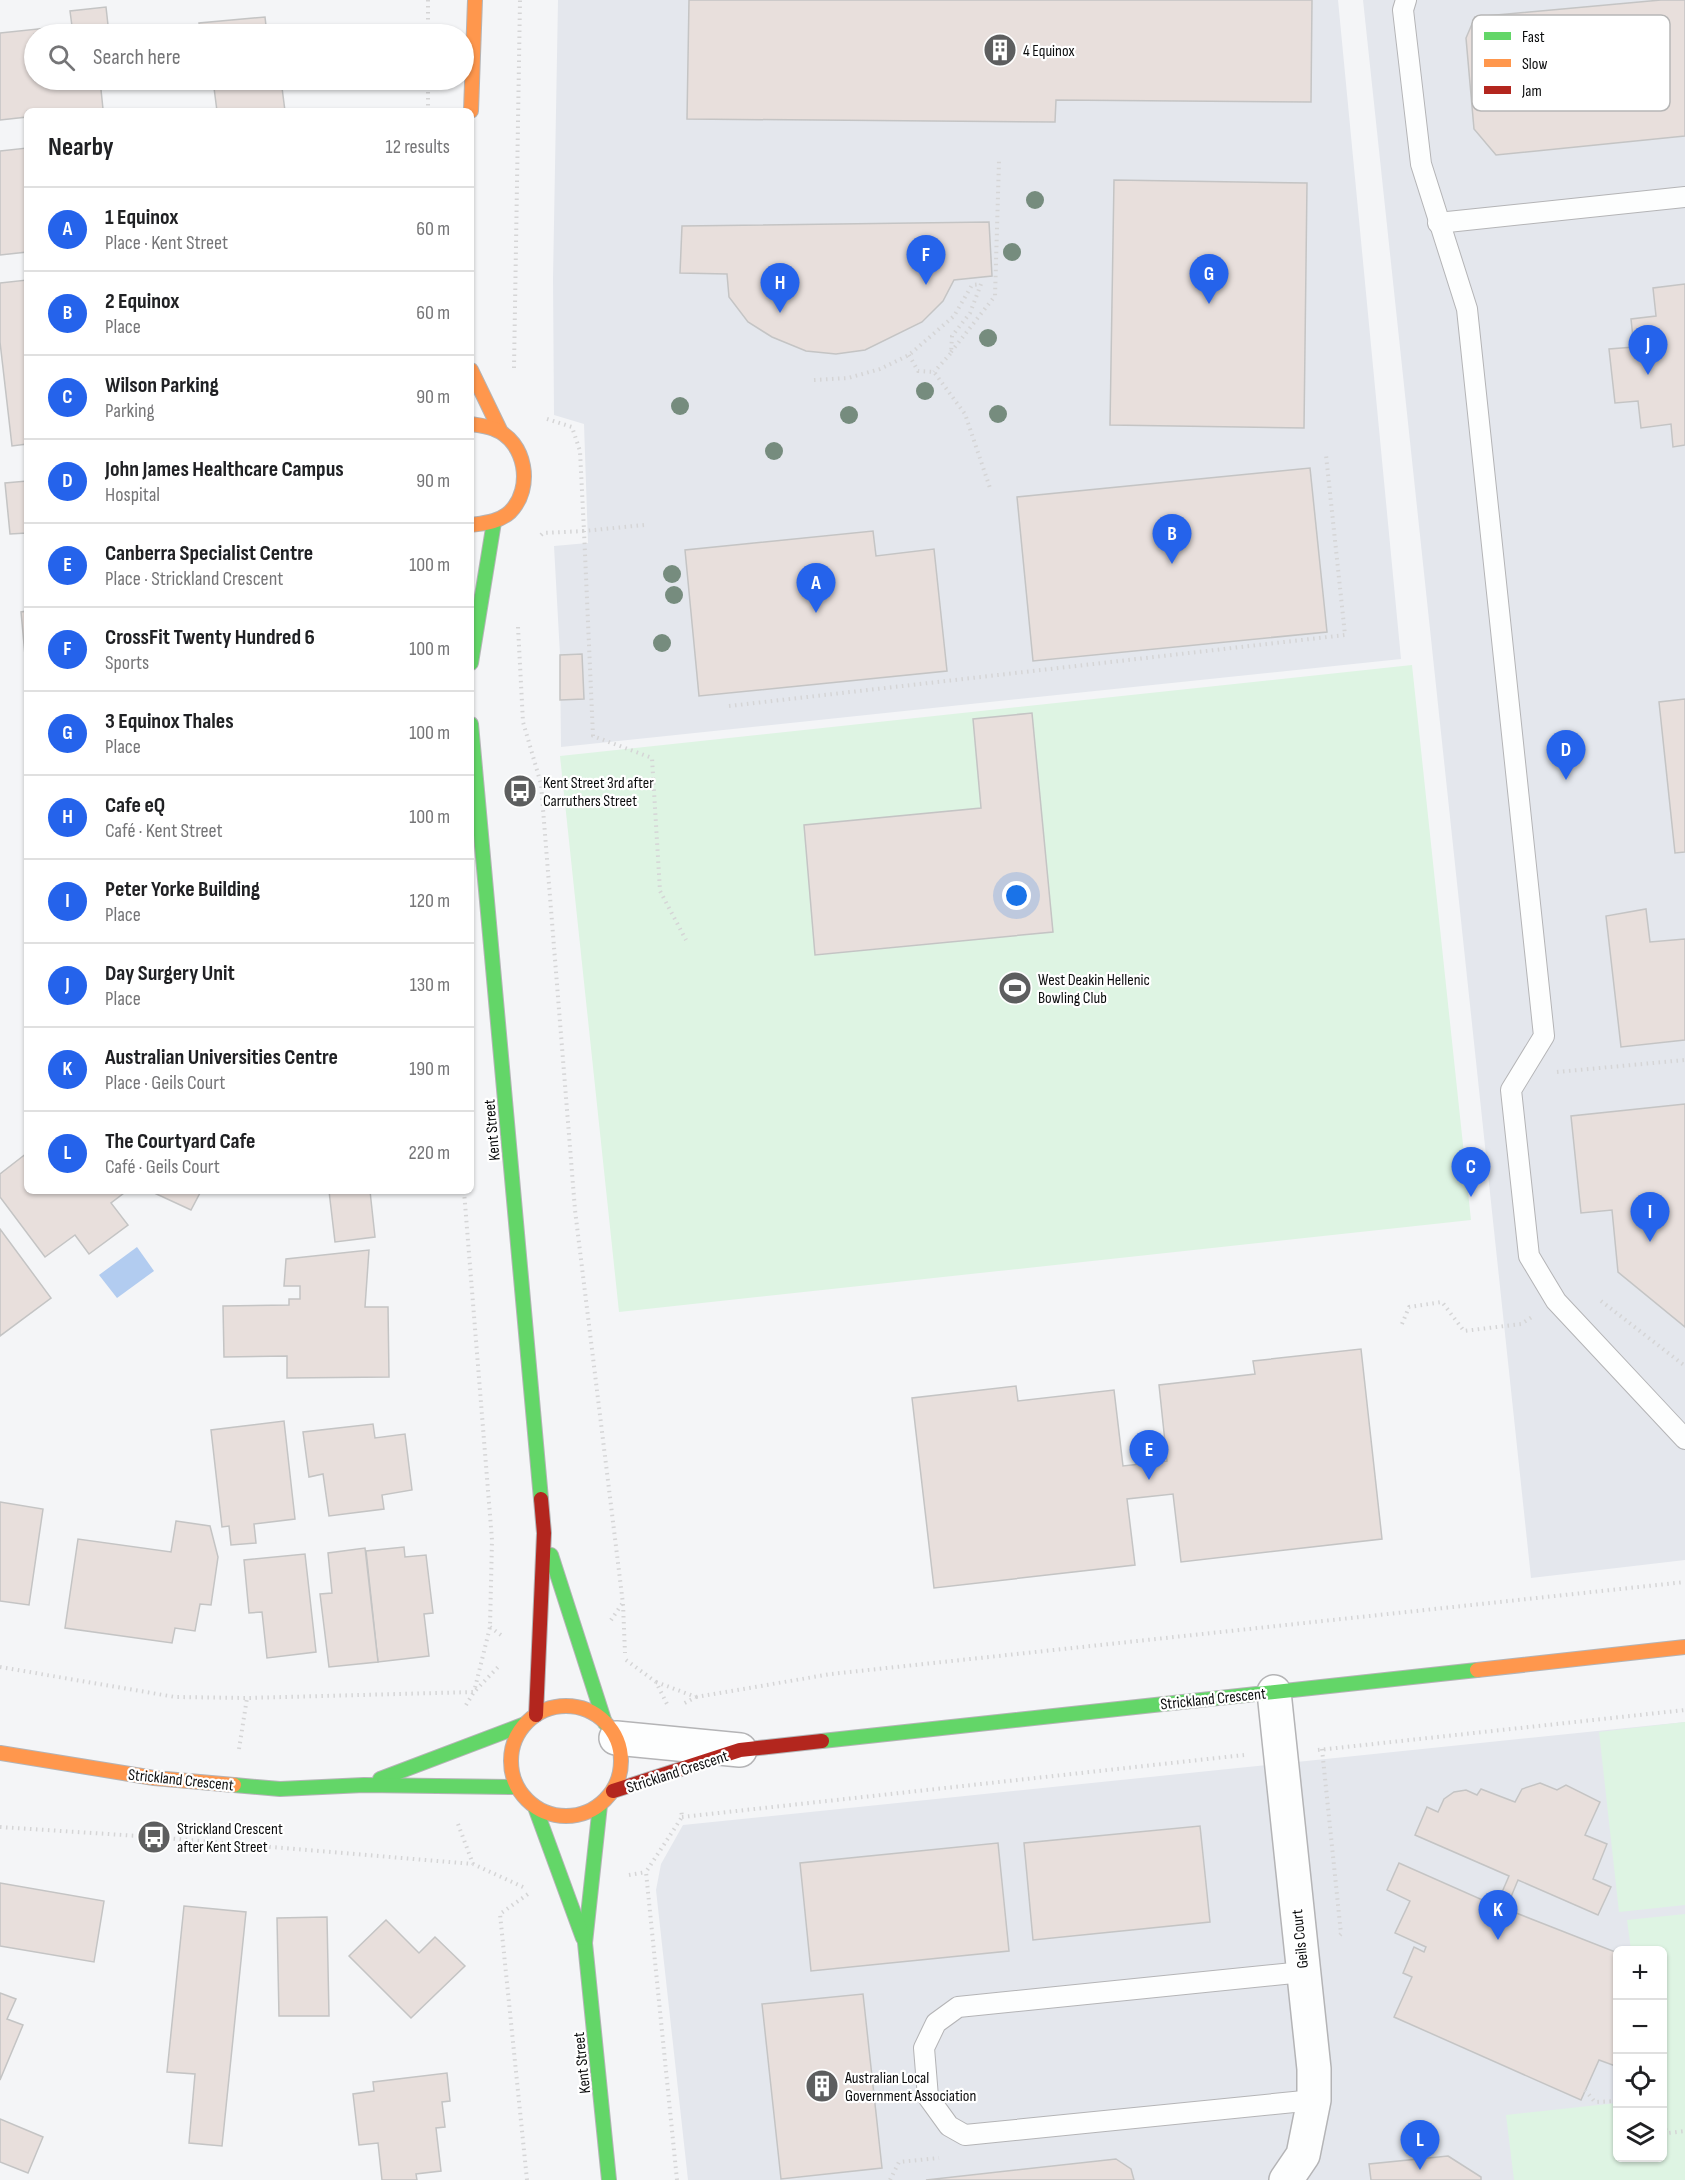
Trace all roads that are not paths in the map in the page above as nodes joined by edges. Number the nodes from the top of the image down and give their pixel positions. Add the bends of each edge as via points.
1 (475, 0) edge
2 (1406, 0) edge
3 (474, 28) edge
4 (472, 90) edge
5 (471, 108) edge
6 (1685, 197) edge
7 (1438, 223) junction
8 (474, 376) edge
9 (474, 424) edge
10 (500, 430) junction
11 (494, 522) junction
12 (474, 525) edge
13 (474, 645) edge
14 (474, 757) edge
15 (1685, 1439) edge
16 (544, 1533) junction
17 (1685, 1647) edge
18 (1274, 1692) junction
19 (531, 1719) junction
20 (611, 1730) junction
21 (740, 1750) junction
22 (0, 1753) edge
23 (364, 1785) junction
24 (516, 1787) junction
25 (613, 1791) junction
26 (600, 1805) junction
27 (535, 1808) junction
28 (585, 1944) junction
29 (1303, 1972) junction
30 (1314, 2100) junction
31 (609, 2180) edge
32 (1286, 2180) edge

1 - 3 main road
2 - 7 lane via 1403,10 1420,164
4 - 5 main road
6 - 7 lane
7 - 15 lane via 1467,309 1545,1036 1511,1090 1529,1256 1556,1301
8 - 10 main road
9 - 10 main road
10 - 11 main road via 516,445 525,474 519,500
11 - 12 main road
11 - 13 main road
14 - 16 main road, Kent Street
16 - 19 main road, Kent Street
16 - 20 main road, Kent Street
17 - 18 main road, Strickland Crescent
18 - 21 main road, Strickland Crescent
18 - 29 street, Geils Court
19 - 20 main road via 554,1708 572,1706 590,1711
19 - 23 main road, Strickland Crescent
19 - 24 main road via 516,1738 511,1754
20 - 21 street, Strickland Crescent
20 - 25 main road via 621,1756 620,1774
21 - 25 main road, Strickland Crescent
22 - 23 main road, Strickland Crescent via 154,1778 268,1788
23 - 24 main road, Strickland Crescent
24 - 27 main road
25 - 26 main road
26 - 27 main road via 568,1817
26 - 28 main road, Kent Street
27 - 28 main road, Kent Street
28 - 31 main road, Kent Street
29 - 30 street, Geils Court
29 - 30 lane via 958,2007 936,2023 924,2048 926,2077 928,2097 949,2126 965,2135
30 - 32 street, Geils Court via 1303,2155

